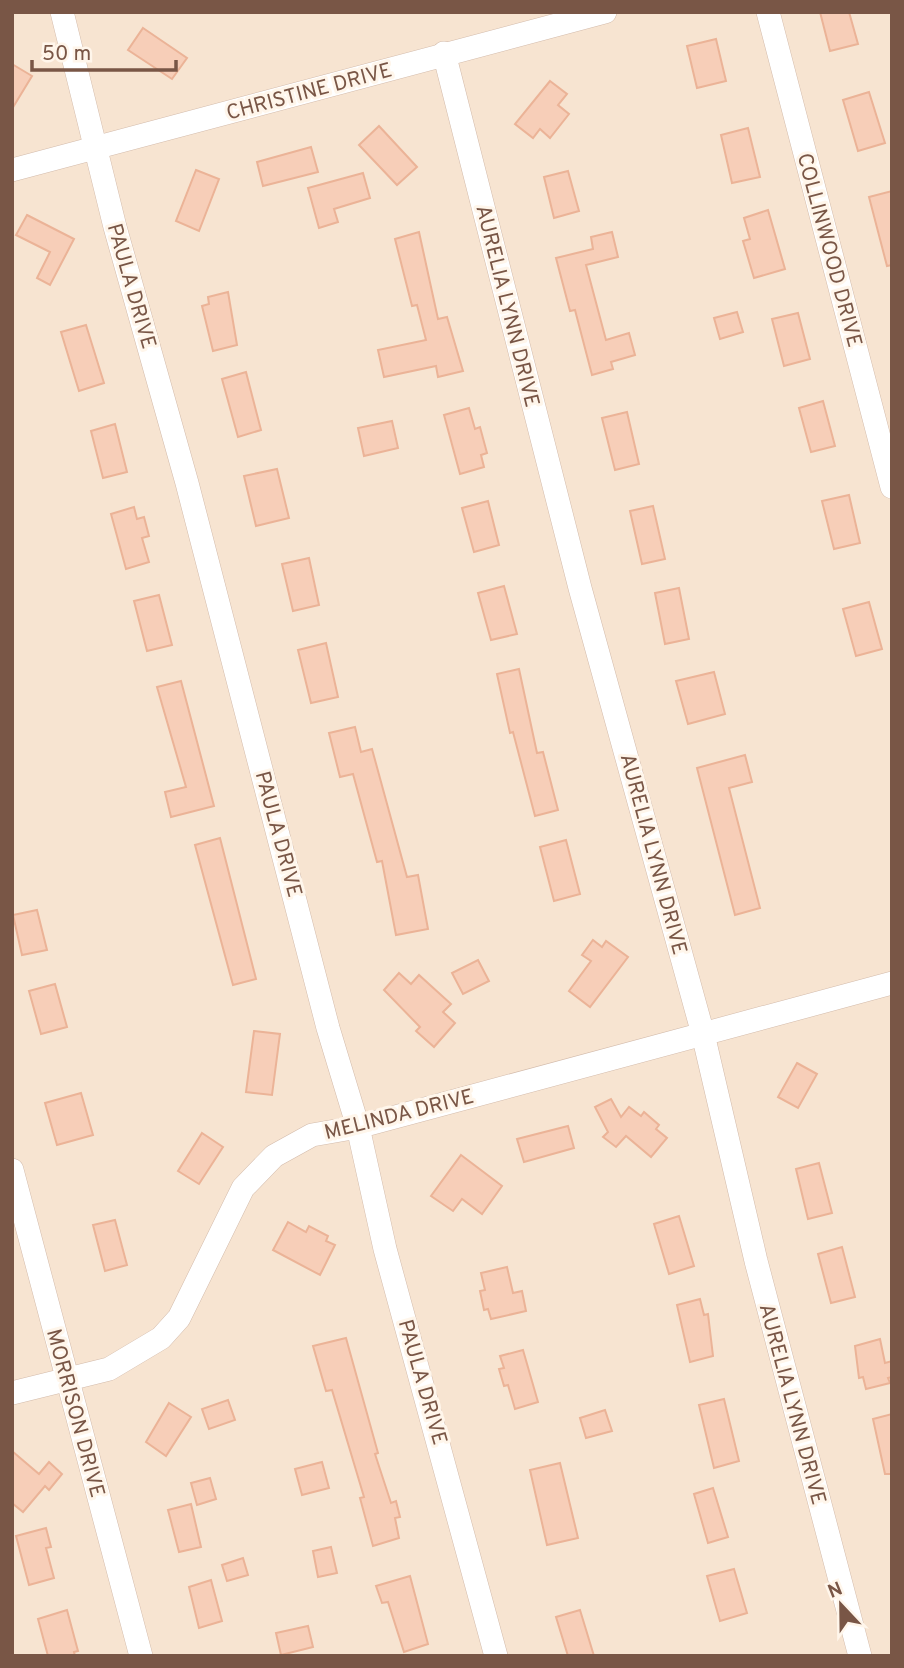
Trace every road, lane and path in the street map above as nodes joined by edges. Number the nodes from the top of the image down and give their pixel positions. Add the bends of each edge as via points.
1 (62, 12) edge
2 (605, 12) edge
3 (768, 12) edge
4 (444, 53) junction
5 (97, 149) junction
6 (12, 170) edge
7 (892, 487) edge
8 (892, 983) edge
9 (704, 1034) junction
10 (358, 1127) junction
11 (12, 1170) edge
12 (66, 1381) junction
13 (12, 1393) edge
14 (141, 1656) edge
15 (496, 1656) edge
16 (860, 1656) edge

1 - 5 street, PAULA DRIVE
2 - 4 street, CHRISTINE DRIVE
3 - 7 street, COLLINWOOD DRIVE
4 - 5 street, CHRISTINE DRIVE
4 - 9 street, AURELIA LYNN DRIVE via 580,588
5 - 6 street, CHRISTINE DRIVE
5 - 10 street, PAULA DRIVE
8 - 9 street, MELINDA DRIVE
9 - 10 street, MELINDA DRIVE
9 - 16 street, AURELIA LYNN DRIVE via 756,1261
10 - 12 street, MELINDA DRIVE via 312,1135 274,1156 243,1188 179,1318 161,1338 109,1369
10 - 15 street, PAULA DRIVE via 386,1249
11 - 12 street, MORRISON DRIVE
12 - 13 street, MELINDA DRIVE
12 - 14 street, MORRISON DRIVE

